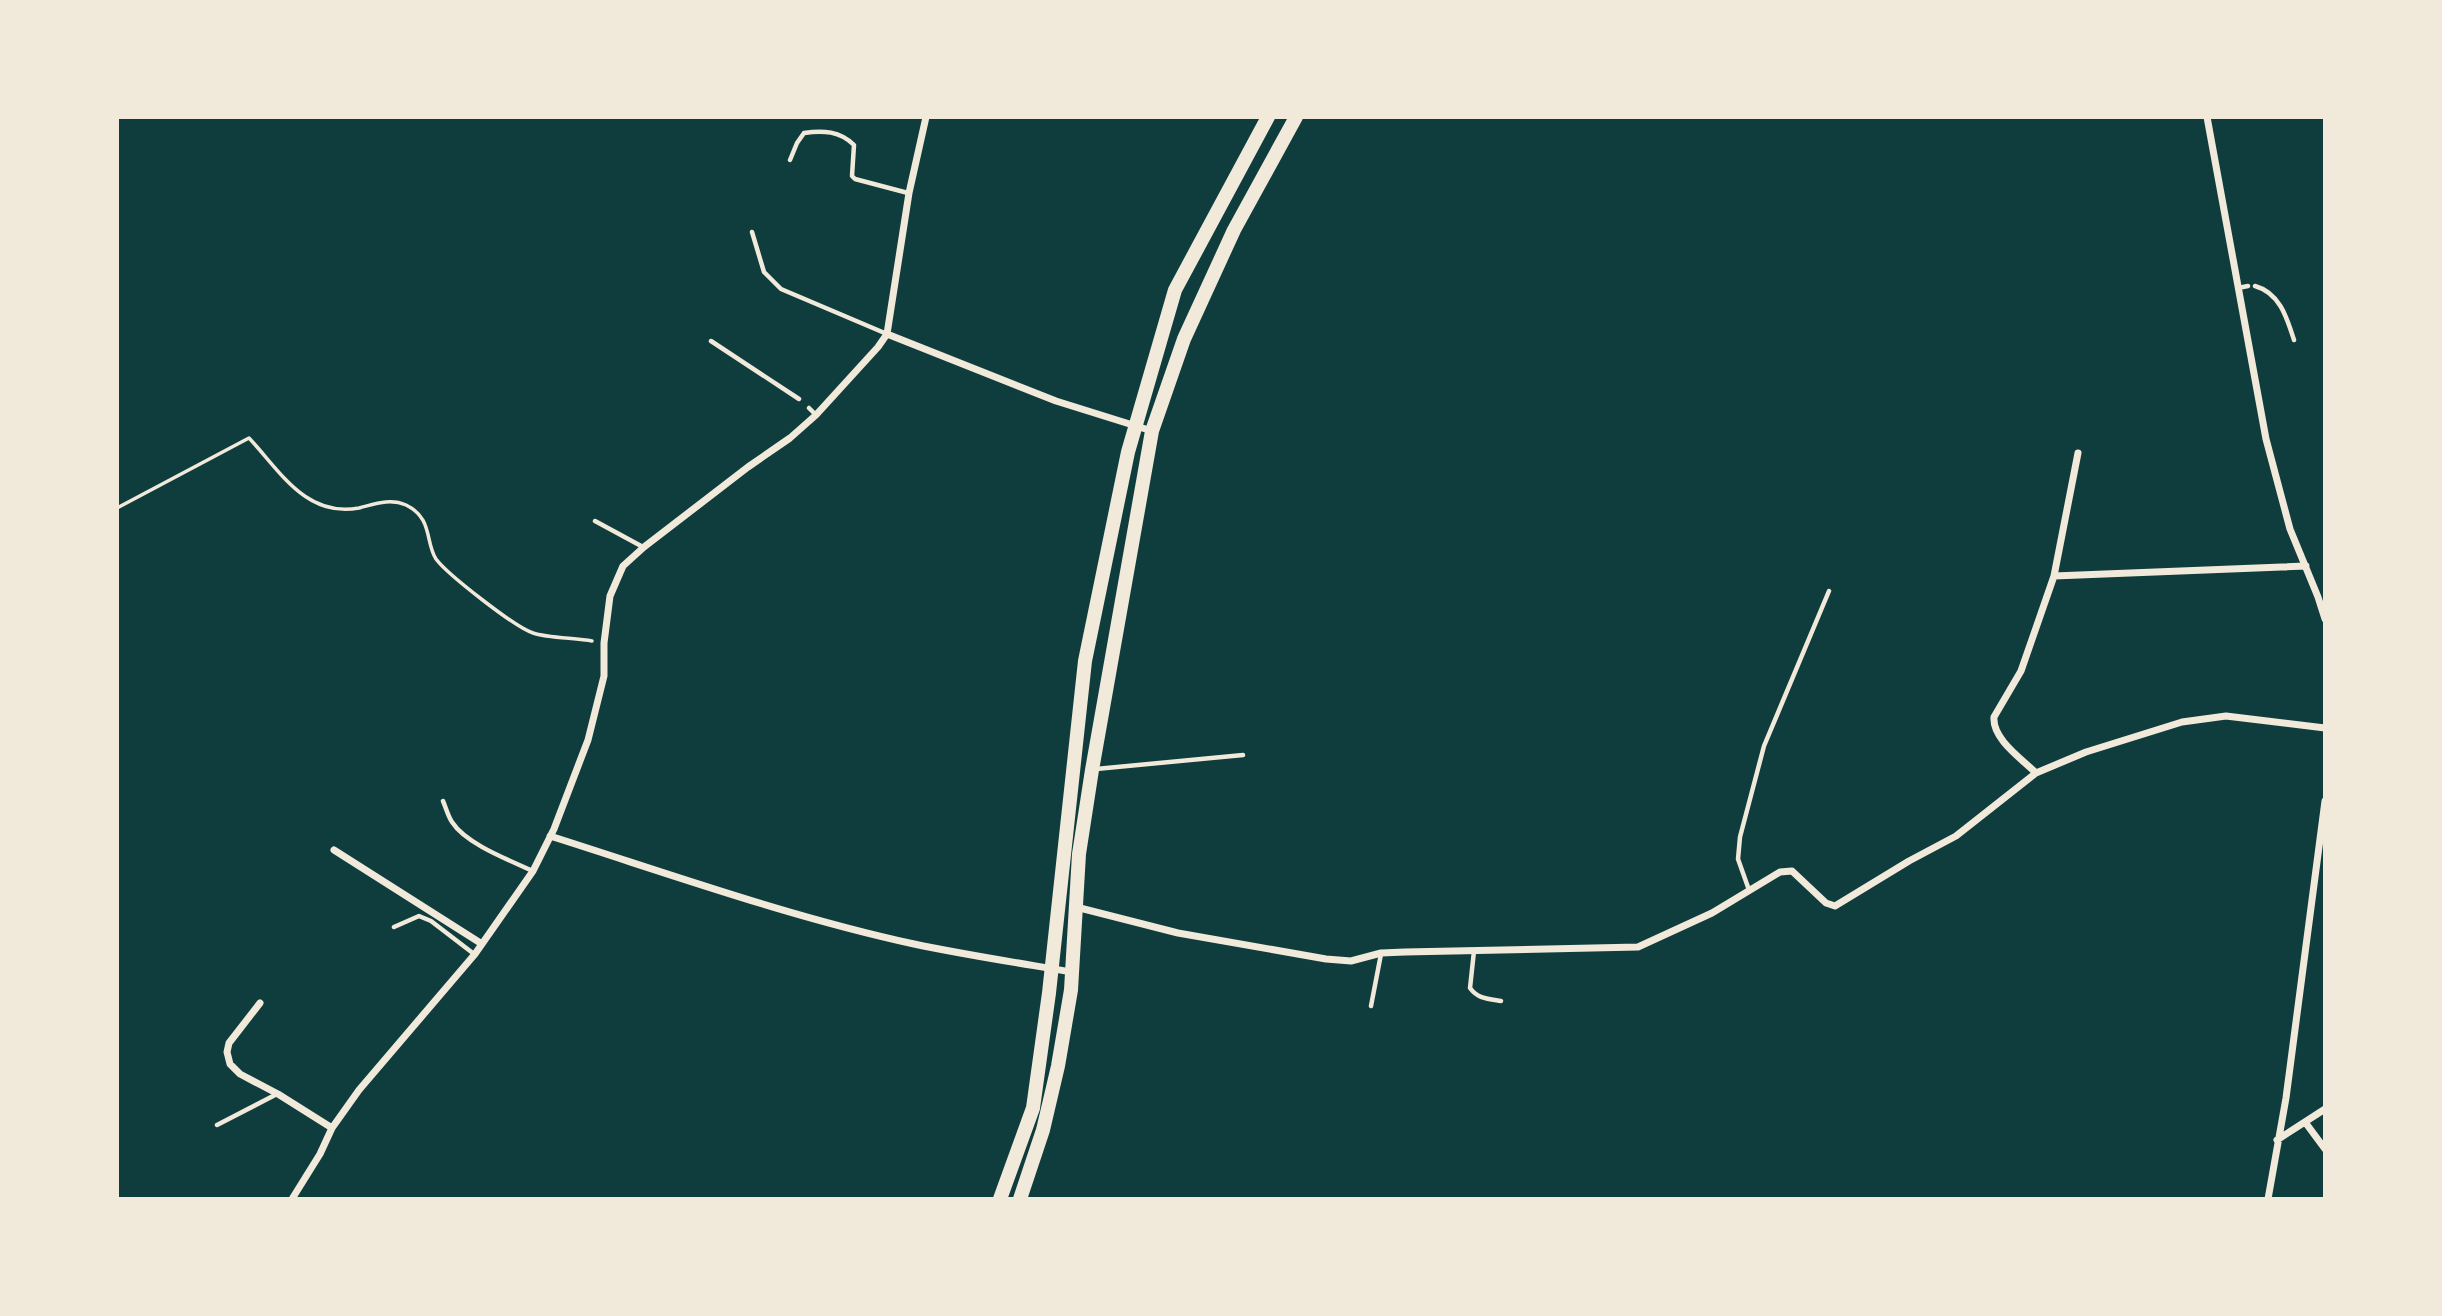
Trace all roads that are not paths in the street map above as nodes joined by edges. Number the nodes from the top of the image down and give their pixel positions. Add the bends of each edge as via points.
1 (926, 117) edge
2 (1268, 117) edge
3 (1296, 117) edge
4 (2207, 117) edge
5 (790, 160) dead end
6 (909, 193) junction
7 (752, 232) dead end
8 (2248, 286) dead end
9 (2255, 286) dead end
10 (2237, 288) junction
11 (887, 334) junction
12 (2294, 340) dead end
13 (711, 341) dead end
14 (799, 400) dead end
15 (808, 408) dead end
16 (816, 415) junction
17 (1135, 426) junction
18 (1152, 431) junction
19 (2078, 453) dead end
20 (595, 521) dead end
21 (644, 547) junction
22 (2306, 566) junction
23 (2054, 576) junction
24 (1829, 591) dead end
25 (2325, 619) edge
26 (2325, 728) edge
27 (1243, 755) dead end
28 (1092, 770) junction
29 (2036, 774) junction
30 (2325, 801) edge
31 (443, 802) dead end
32 (550, 836) junction
33 (334, 850) dead end
34 (533, 871) junction
35 (1749, 890) junction
36 (1076, 907) junction
37 (394, 927) dead end
38 (482, 944) junction
39 (1474, 951) junction
40 (1381, 953) junction
41 (475, 954) junction
42 (1051, 968) junction
43 (1072, 972) junction
44 (1501, 1001) dead end
45 (260, 1003) dead end
46 (1371, 1006) dead end
47 (278, 1094) junction
48 (2325, 1109) edge
49 (2305, 1122) junction
50 (217, 1125) dead end
51 (332, 1128) junction
52 (2277, 1140) junction
53 (2325, 1149) edge
54 (292, 1199) edge
55 (1000, 1199) edge
56 (1020, 1199) edge
57 (2268, 1199) edge

1 - 6 street
2 - 17 highway via 1175,290
3 - 18 highway via 1234,230 1184,339
4 - 10 street
5 - 6 lane via 804,133 822,130 846,137 854,145 855,180
6 - 11 street
7 - 11 lane via 764,272 781,289
8 - 10 lane
9 - 12 lane via 2267,289 2277,300
10 - 22 street via 2266,439 2290,529
11 - 16 street
11 - 17 street via 1056,401
13 - 14 lane
15 - 16 lane
16 - 21 street
17 - 18 street
17 - 42 highway via 1085,661
18 - 28 highway
19 - 23 street
20 - 21 lane
21 - 32 street via 623,566 610,596 604,676 588,740
22 - 23 street
22 - 25 street
23 - 29 street via 2021,671 1993,726
24 - 35 lane via 1760,759 1738,859
26 - 29 street via 2225,716 2182,722 2086,752
27 - 28 lane
28 - 36 highway
29 - 35 street via 1955,836 1835,906 1792,871 1780,872
30 - 52 street
31 - 34 lane via 458,830
32 - 34 street
32 - 42 street via 860,931
33 - 38 street
34 - 38 street
35 - 39 street via 1712,913 1638,947
36 - 40 street via 1178,933 1326,959 1351,961
36 - 43 highway
37 - 41 lane via 419,916
38 - 41 street
39 - 40 street
39 - 44 lane via 1470,988 1475,995
40 - 46 lane
41 - 51 street
42 - 43 street
42 - 55 highway via 1033,1108
43 - 56 highway via 1058,1066
45 - 47 street via 227,1052 230,1064 240,1074
47 - 50 lane
47 - 51 street
48 - 49 street
49 - 52 street
49 - 53 street
51 - 54 street
52 - 57 street

